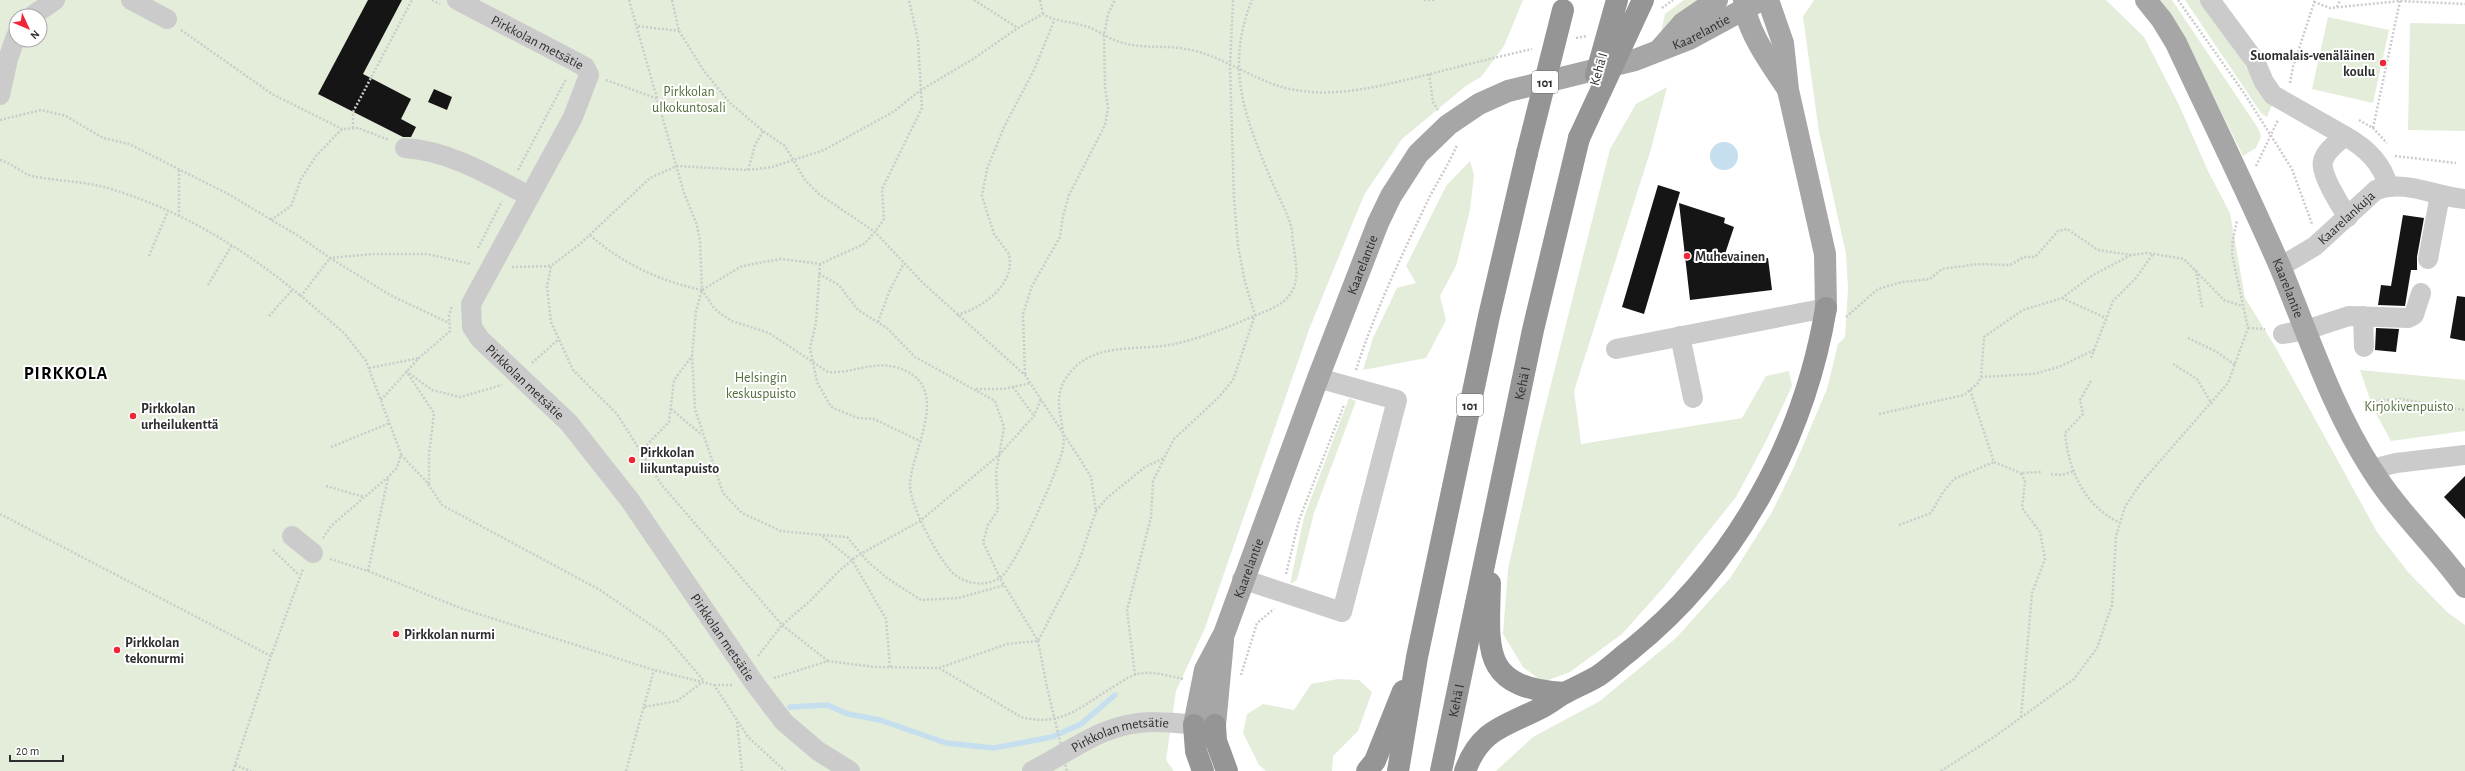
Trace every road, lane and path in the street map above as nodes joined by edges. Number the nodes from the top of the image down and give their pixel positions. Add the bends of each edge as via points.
1 (55, 0) edge
2 (131, 0) edge
3 (412, 0) edge
4 (456, 0) edge
5 (629, 0) edge
6 (672, 0) edge
7 (909, 0) edge
8 (974, 0) edge
9 (1040, 0) edge
10 (1115, 0) edge
11 (1233, 0) edge
12 (1252, 0) edge
13 (1424, 0) edge
14 (1435, 0) edge
15 (1617, 0) edge
16 (1643, 0) edge
17 (1717, 0) edge
18 (1768, 0) edge
19 (2146, 0) edge
20 (2178, 0) edge
21 (2210, 0) edge
22 (2340, 0) edge
23 (2315, 1) edge
24 (2400, 1) edge
25 (1564, 3) edge
26 (1750, 3) edge
27 (2465, 4) edge
28 (2337, 7) junction
29 (44, 8) edge
30 (1043, 14) junction
31 (167, 19) joint
32 (1054, 21) junction
33 (638, 26) junction
34 (1018, 28) junction
35 (679, 31) junction
36 (1104, 36) junction
37 (12, 48) edge
38 (1661, 48) junction
39 (1502, 56) dead end
40 (1230, 66) junction
41 (1237, 69) junction
42 (1429, 74) junction
43 (588, 80) junction
44 (921, 90) junction
45 (1788, 90) junction
46 (0, 95) edge
47 (658, 100) junction
48 (2285, 103) junction
49 (0, 120) edge
50 (1448, 125) junction
51 (353, 128) junction
52 (2373, 128) dead end
53 (342, 129) junction
54 (763, 131) junction
55 (2272, 134) junction
56 (2345, 136) junction
57 (1579, 138) junction
58 (405, 148) joint
59 (2395, 156) dead end
60 (0, 160) edge
61 (793, 162) junction
62 (2456, 163) dead end
63 (677, 166) junction
64 (179, 170) junction
65 (748, 170) junction
66 (2253, 173) dead end
67 (2388, 186) junction
68 (2440, 195) junction
69 (529, 196) junction
70 (2465, 199) edge
71 (168, 211) junction
72 (179, 216) junction
73 (2238, 216) dead end
74 (2348, 217) junction
75 (271, 220) junction
76 (2312, 229) dead end
77 (875, 232) junction
78 (590, 235) junction
79 (232, 245) junction
80 (2153, 254) junction
81 (2131, 255) junction
82 (149, 256) dead end
83 (330, 258) junction
84 (2428, 259) dead end
85 (904, 263) junction
86 (820, 264) junction
87 (551, 266) junction
88 (2280, 267) junction
89 (491, 268) junction
90 (2196, 270) junction
91 (819, 274) junction
92 (208, 285) dead end
93 (293, 289) junction
94 (702, 290) junction
95 (2421, 293) dead end
96 (302, 296) junction
97 (2062, 298) junction
98 (2242, 306) junction
99 (2202, 307) dead end
100 (1826, 308) junction
101 (957, 315) junction
102 (269, 316) dead end
103 (1255, 316) junction
104 (1846, 317) dead end
105 (2106, 318) junction
106 (878, 322) junction
107 (2363, 322) junction
108 (449, 323) dead end
109 (2306, 330) junction
110 (450, 331) dead end
111 (2406, 331) dead end
112 (2283, 334) dead end
113 (1680, 336) junction
114 (2188, 338) dead end
115 (559, 339) junction
116 (2364, 347) dead end
117 (1616, 349) dead end
118 (2094, 350) junction
119 (692, 356) junction
120 (419, 358) junction
121 (2091, 358) dead end
122 (812, 362) junction
123 (2173, 364) dead end
124 (2235, 365) junction
125 (369, 368) junction
126 (406, 372) junction
127 (518, 375) junction
128 (1025, 375) junction
129 (1318, 378) junction
130 (1981, 378) junction
131 (2091, 381) dead end
132 (1031, 383) junction
133 (1013, 387) junction
134 (1350, 387) junction
135 (976, 389) junction
136 (1970, 390) junction
137 (1693, 398) dead end
138 (1041, 399) junction
139 (381, 400) junction
140 (2363, 402) dead end
141 (2212, 404) junction
142 (670, 409) junction
143 (2465, 410) edge
144 (1879, 414) dead end
145 (1034, 416) junction
146 (390, 424) junction
147 (1061, 427) junction
148 (704, 436) junction
149 (922, 442) junction
150 (331, 447) dead end
151 (641, 451) junction
152 (401, 454) junction
153 (998, 455) junction
154 (2465, 455) edge
155 (1164, 458) junction
156 (1994, 462) junction
157 (2372, 469) junction
158 (2075, 471) junction
159 (2041, 472) dead end
160 (2022, 473) junction
161 (2050, 474) dead end
162 (388, 477) junction
163 (429, 484) junction
164 (326, 486) dead end
165 (364, 497) junction
166 (1096, 511) junction
167 (0, 514) edge
168 (920, 521) junction
169 (2120, 523) junction
170 (1492, 524) junction
171 (1899, 525) dead end
172 (821, 535) junction
173 (292, 536) dead end
174 (273, 550) dead end
175 (313, 554) junction
176 (861, 554) junction
177 (852, 560) junction
178 (2457, 570) edge
179 (368, 571) junction
180 (299, 575) junction
181 (1000, 578) junction
182 (1242, 579) junction
183 (1004, 585) junction
184 (2465, 587) edge
185 (1280, 591) junction
186 (782, 625) junction
187 (1038, 640) junction
188 (271, 656) junction
189 (1418, 657) junction
190 (890, 667) junction
191 (939, 668) junction
192 (654, 670) junction
193 (746, 671) junction
194 (1135, 675) junction
195 (704, 681) junction
196 (1211, 684) junction
197 (1565, 693) junction
198 (644, 707) junction
199 (2021, 718) junction
200 (737, 721) junction
201 (1194, 725) junction
202 (1215, 725) junction
203 (234, 765) junction
204 (233, 771) edge
205 (252, 771) edge
206 (626, 771) edge
207 (742, 771) edge
208 (785, 771) edge
209 (850, 771) edge
210 (1032, 771) edge
211 (1067, 771) edge
212 (1203, 771) edge
213 (1227, 771) edge
214 (1367, 771) edge
215 (1398, 771) edge
216 (1441, 771) edge
217 (1464, 771) edge
218 (1941, 771) edge

1 - 29 street
2 - 31 street
3 - 51 path via 353,112
4 - 43 street, Pirkkolan metsätie via 585,67 589,75
5 - 33 path
6 - 35 path
7 - 44 path via 918,40
8 - 34 path
9 - 30 path
10 - 36 path via 1108,14
11 - 40 path
12 - 41 path via 1243,31
13 - 14 path
15 - 57 highway, Kehä I, bridge
16 - 57 highway, bridge
17 - 38 main road, Kaarelantie via 1683,23
18 - 45 main road via 1783,43
19 - 88 main road, Kaarelantie via 2176,43
20 - 55 path
21 - 48 street via 2255,61 2273,95
22 - 28 path
23 - 28 path via 2330,8
23 - 48 path via 2293,67
24 - 27 path
24 - 28 path
24 - 52 path
25 - 189 highway, 101, bridge via 1489,316
26 - 38 main road, Kaarelantie via 1689,39
26 - 45 main road via 1764,54
30 - 32 path
30 - 34 path
31 - 53 path via 272,94
32 - 36 path via 1088,26
32 - 101 path via 1034,70 1004,127 987,170 982,196 994,234 1010,254 1008,270 1004,282 995,294 971,311
33 - 35 path
33 - 47 path
34 - 44 path
35 - 54 path via 708,76 730,102
36 - 40 path via 1137,46 1187,49 1211,56
36 - 128 path via 1104,86 1108,109 1105,125 1069,195 1060,237 1032,286 1024,314
37 - 46 street
38 - 50 main road, Kaarelantie via 1635,60 1508,91 1479,104
39 - 42 path
40 - 41 path
40 - 103 path via 1238,246
41 - 42 path via 1269,84 1314,92 1386,86
41 - 103 path via 1247,120 1292,228 1297,266 1294,288 1284,302
42 - 50 path via 1433,102
43 - 47 path via 603,79
43 - 69 street, Pirkkolan metsätie via 574,117
44 - 61 path via 893,112 849,138
44 - 77 path via 922,108 882,189 884,219
45 - 100 main road via 1825,254
47 - 63 path
48 - 55 path
48 - 56 street
49 - 64 path via 41,110 66,116 103,138 129,144
50 - 129 main road, Kaarelantie via 1418,154 1391,196 1378,223
50 - 134 path via 1457,139 1457,145 1389,284 1366,339
51 - 53 path
51 - 58 path
53 - 75 path via 316,156 301,180 291,206
54 - 61 path via 785,146
54 - 65 path via 755,145
55 - 66 path
55 - 76 path via 2292,169
56 - 67 street via 2368,151 2385,173
56 - 74 street via 2326,153 2322,162 2323,170
57 - 170 highway, Kehä I via 1533,330
58 - 69 street via 428,150 471,165
59 - 62 path
60 - 71 path via 31,176 104,187
61 - 65 path
61 - 77 path via 805,180 819,194
63 - 65 path
63 - 78 path via 650,178
63 - 94 path via 684,192 698,225
64 - 72 path
64 - 75 path via 230,195
67 - 68 street, Kaarelankuja via 2401,186
67 - 74 street, Kaarelankuja via 2376,190
68 - 70 street, Kaarelankuja
68 - 84 street
69 - 89 street, Pirkkolan metsätie
71 - 72 path
71 - 82 path
72 - 79 path
73 - 98 path via 2232,254
74 - 88 street, Kaarelankuja via 2315,246
75 - 83 path
77 - 85 path
77 - 86 path via 864,244
78 - 87 path
78 - 94 path via 602,246 632,264 675,284
79 - 92 path
79 - 93 path
80 - 81 path
80 - 90 path via 2184,259
80 - 105 path via 2136,278 2113,301
81 - 97 path
81 - 104 path via 2098,250 2067,229 2058,230 2035,258 2024,257 2010,265 1978,264 1942,269 1930,279 1902,282 1878,289
83 - 89 path via 373,254 427,254
83 - 96 path
83 - 108 path via 390,295
85 - 101 path
85 - 106 path via 889,292
86 - 91 path
86 - 94 path via 781,259 742,266
87 - 89 path
87 - 115 path via 546,287 551,322
88 - 109 main road, Kaarelantie
89 - 127 street, Pirkkolan metsätie via 472,304 472,327 494,354
90 - 98 path via 2224,300
90 - 99 path
91 - 106 path via 839,285 858,310
91 - 122 path via 816,323 810,348
93 - 96 path
93 - 102 path
94 - 119 path via 696,311
94 - 122 path via 721,314 769,333
95 - 107 street via 2414,315 2408,318
96 - 125 path via 344,333
97 - 105 path
97 - 130 path via 2023,310 1984,336
98 - 124 path via 2248,328
100 - 113 street
100 - 197 highway via 1820,343 1803,399 1776,465 1744,526 1706,577 1653,631 1598,675
101 - 128 path
103 - 147 path via 1224,330 1173,344 1114,349 1091,354 1076,365 1060,387 1057,400
103 - 155 path via 1233,380 1219,397 1174,439
105 - 118 path
106 - 135 path via 915,358
107 - 109 street via 2338,318
107 - 111 street
107 - 116 street
109 - 112 street
109 - 157 main road, Kaarelantie via 2339,410
110 - 120 path
113 - 117 street
113 - 137 street
114 - 124 path via 2217,352
115 - 127 path
115 - 151 path via 574,370 617,414
118 - 121 path
118 - 130 path via 2059,367 2033,374
119 - 142 path via 674,380
119 - 148 path via 695,409
120 - 125 path
120 - 126 path
122 - 149 path via 817,382 833,408 858,418 874,419
122 - 149 path via 828,372 872,364 907,371 915,377 925,396 927,417
123 - 141 path via 2197,379
124 - 141 path via 2228,383
125 - 139 path
126 - 127 path via 432,390 460,397 499,387
126 - 139 path
126 - 163 path via 434,413 429,455
127 - 193 street, Pirkkolan metsätie via 569,423 629,499
128 - 132 path
129 - 134 street
129 - 182 main road, Kaarelantie
130 - 136 path
131 - 158 path via 2080,400 2082,414 2065,432 2068,456
132 - 133 path
132 - 138 path
133 - 135 path
133 - 145 path
134 - 185 path via 1298,520
134 - 185 street via 1397,400 1342,612
135 - 153 path via 995,401 1004,427
136 - 144 path via 1964,395
136 - 156 path
138 - 145 path
138 - 147 path
139 - 146 path
140 - 143 path via 2400,399
141 - 169 path via 2140,484 2125,507
142 - 148 path
142 - 151 path via 669,422
145 - 153 path
146 - 150 path
146 - 152 path
147 - 166 path via 1091,477
147 - 181 path via 1064,447 1055,475 1016,558
148 - 172 path via 723,493 742,513 781,531
149 - 168 path via 914,462 910,489
151 - 186 path via 661,484
152 - 162 path via 397,468
152 - 163 path
153 - 168 path
153 - 181 path via 998,510 988,525 983,542
154 - 157 street via 2396,463
155 - 166 path via 1145,467 1107,498
155 - 194 path via 1153,481 1151,517 1126,610
156 - 160 path
156 - 171 path via 1954,479 1931,513
157 - 178 main road, Kaarelantie via 2417,530
158 - 161 path via 2061,475
158 - 169 path via 2089,501 2105,516
159 - 160 path
160 - 199 path via 2025,481 2022,508 2040,532 2045,559 2032,593
162 - 165 path
162 - 179 path
163 - 195 path via 442,505 600,590 664,634
164 - 165 path
165 - 175 path via 331,526
166 - 187 path via 1078,564
167 - 188 path
168 - 176 path
168 - 181 path via 954,574 965,580 983,584
169 - 199 path via 2116,536 2112,605 2097,648 2074,679
170 - 197 highway via 1489,622 1491,653 1500,670 1524,688
170 - 216 highway, Kehä I
172 - 176 path via 847,537
172 - 177 path
173 - 175 street
174 - 180 path
175 - 179 path
175 - 180 path
176 - 177 path
176 - 183 path via 887,578 921,600 958,598
177 - 186 path
177 - 190 path via 886,619
178 - 184 main road, Kaarelantie
179 - 192 path via 463,609
180 - 188 path
181 - 183 path
182 - 185 street
182 - 196 main road, Kaarelantie
183 - 187 path
185 - 196 path via 1275,608 1256,623 1237,685 1231,688
186 - 190 path via 828,661
186 - 193 path
187 - 191 path via 1007,644
187 - 211 path, bridge
188 - 203 path
189 - 214 highway via 1375,761
189 - 215 highway, 101
190 - 191 path
191 - 194 path via 1021,717 1035,720 1051,720 1076,711
192 - 195 path
192 - 198 path
193 - 209 street, Pirkkolan metsätie via 784,722 818,751
194 - 196 path via 1166,675
195 - 198 path via 677,701
195 - 200 path via 714,685
196 - 201 main road, Kaarelantie
196 - 202 main road, Kaarelantie
197 - 217 highway via 1541,709 1497,728 1483,738 1470,755
198 - 206 path
199 - 218 path
200 - 207 path
200 - 208 path via 748,737
201 - 202 street, Pirkkolan metsätie
201 - 210 street, Pirkkolan metsätie via 1153,722 1113,728 1086,739
201 - 212 highway via 1196,751
202 - 213 highway via 1216,741
203 - 204 path
203 - 205 path

